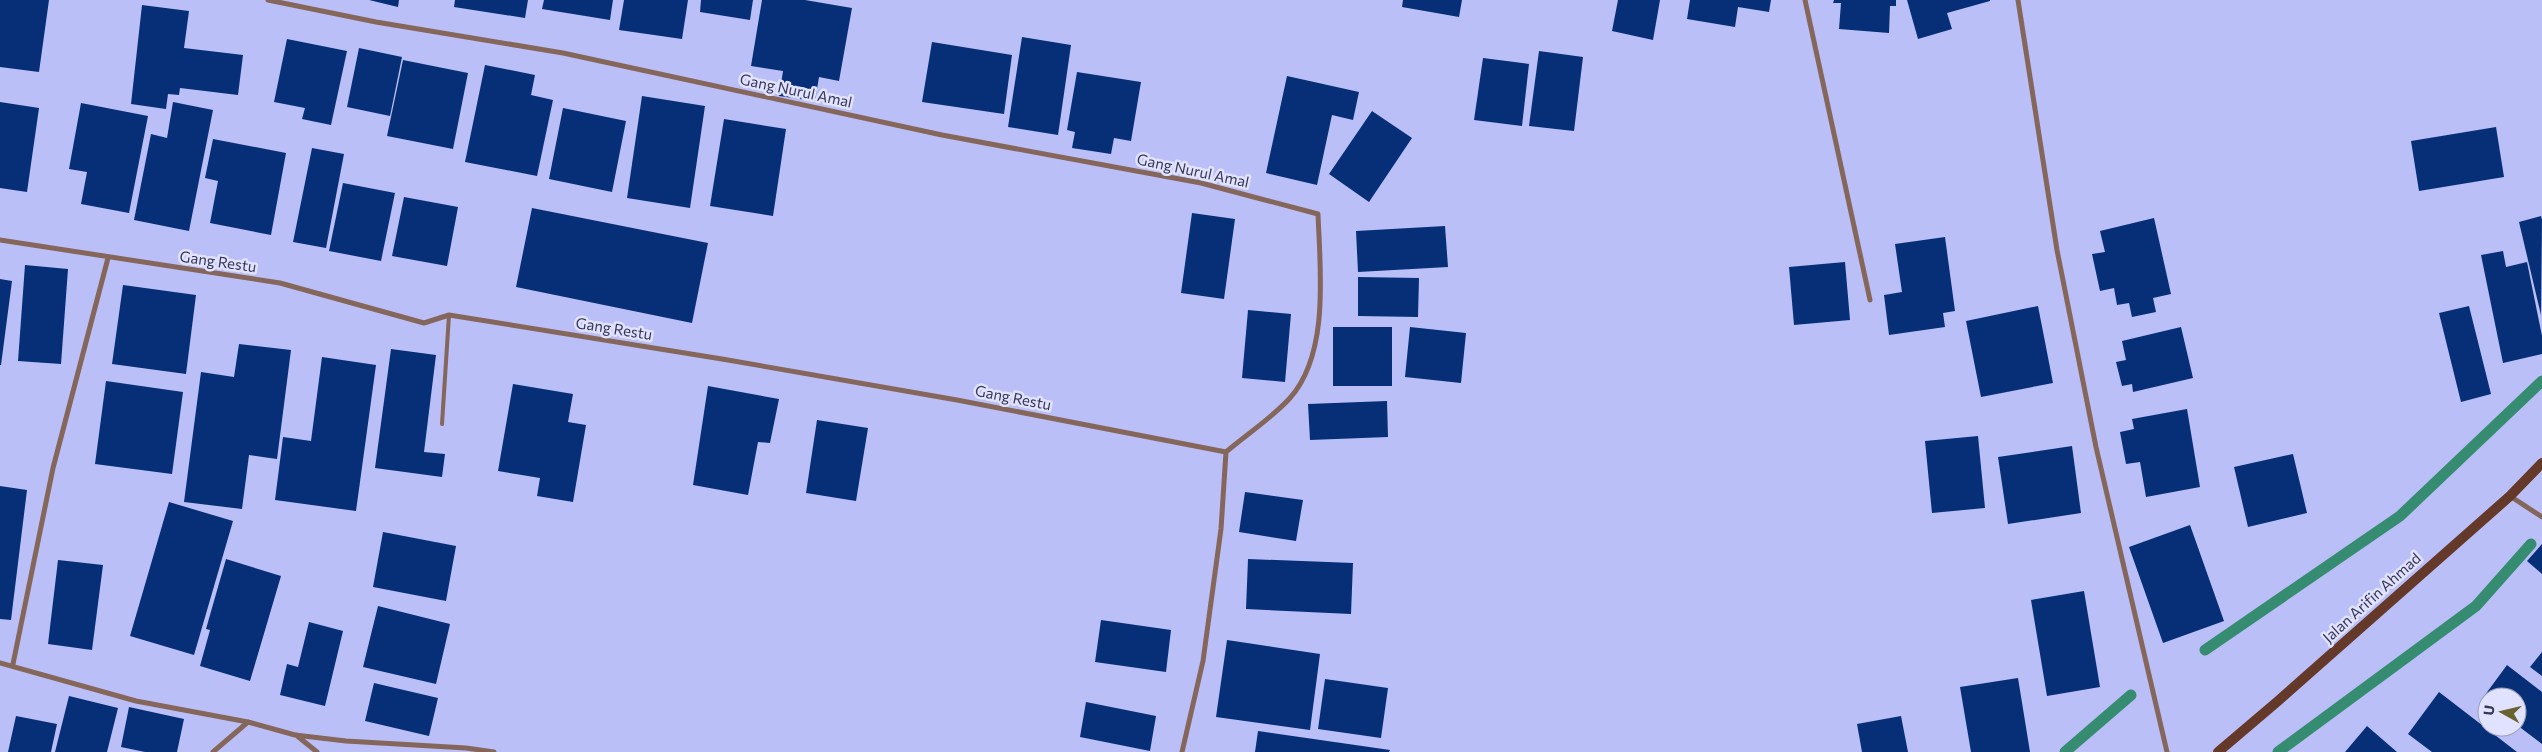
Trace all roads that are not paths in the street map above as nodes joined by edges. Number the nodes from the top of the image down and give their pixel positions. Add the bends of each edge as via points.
1 (268, 0) edge
2 (1804, 0) edge
3 (2018, 0) edge
4 (0, 240) edge
5 (108, 258) junction
6 (1870, 300) dead end
7 (448, 315) junction
8 (442, 424) dead end
9 (1226, 452) junction
10 (2542, 463) edge
11 (2510, 496) junction
12 (2542, 518) edge
13 (0, 662) edge
14 (13, 664) junction
15 (248, 722) junction
16 (295, 734) junction
17 (213, 752) edge
18 (317, 752) edge
19 (494, 752) edge
20 (1182, 752) edge
21 (2167, 752) edge
22 (2218, 752) edge

1 - 9 street, Gang Nurul Amal via 376,22 563,53 942,135 1201,183 1318,214 1321,313 1311,362 1290,398
2 - 6 street
3 - 21 street via 2057,250 2096,447
4 - 5 street, Gang Restu
5 - 7 street, Gang Restu via 280,283 424,323
5 - 14 street via 53,468
7 - 8 lane
7 - 9 street, Gang Restu via 948,398
9 - 20 street via 1221,529 1203,662
10 - 11 street, Jalan Arifin Ahmad
11 - 12 street
11 - 22 street, Jalan Arifin Ahmad
13 - 14 street
14 - 15 street via 136,700
15 - 16 street
15 - 17 street
16 - 18 street
16 - 19 street

